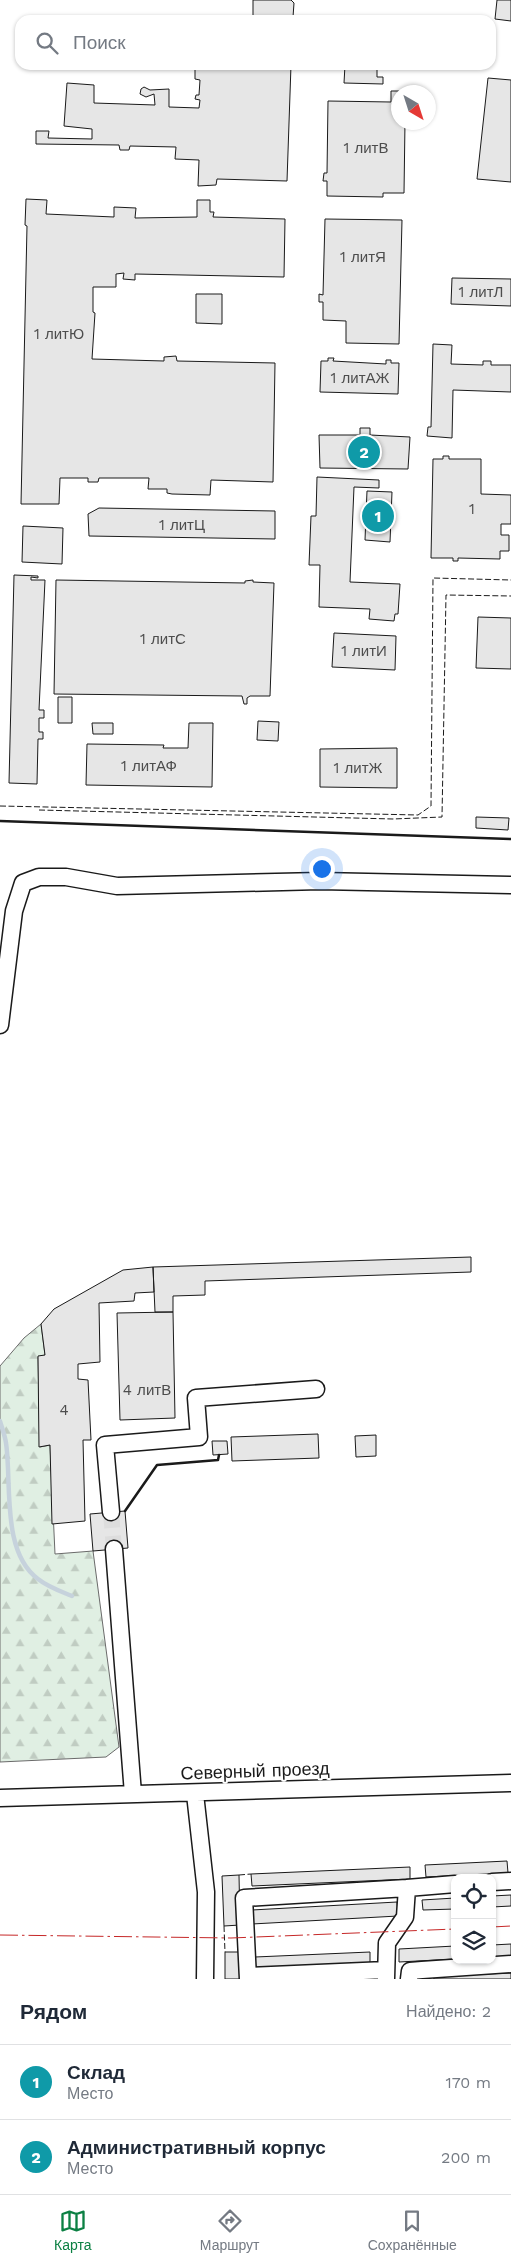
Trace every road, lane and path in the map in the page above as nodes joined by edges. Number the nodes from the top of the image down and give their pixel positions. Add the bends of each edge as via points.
1 (511, 885) edge
2 (0, 1026) edge
3 (316, 1389) dead end
4 (111, 1512) tunnel mouth
5 (114, 1549) tunnel mouth
6 (511, 1784) edge
7 (134, 1794) junction
8 (195, 1794) junction
9 (0, 1798) edge
10 (511, 1881) edge
11 (496, 1882) edge
12 (451, 1884) edge
13 (408, 1888) junction
14 (511, 1964) edge
15 (386, 1974) edge
16 (248, 1978) edge
17 (205, 1979) edge
18 (409, 1979) edge

1 - 2 street via 320,881 117,886 66,877 39,877 23,883 14,911
3 - 4 street via 196,1398 199,1437 105,1445
5 - 7 street
6 - 8 street, Северный проезд
7 - 8 street, Северный проезд
7 - 9 street, Северный проезд
8 - 17 street via 206,1884
10 - 11 street
12 - 13 street
13 - 15 street via 405,1916 387,1943
13 - 16 street via 244,1898
14 - 18 street via 410,1971
15 - 16 street

